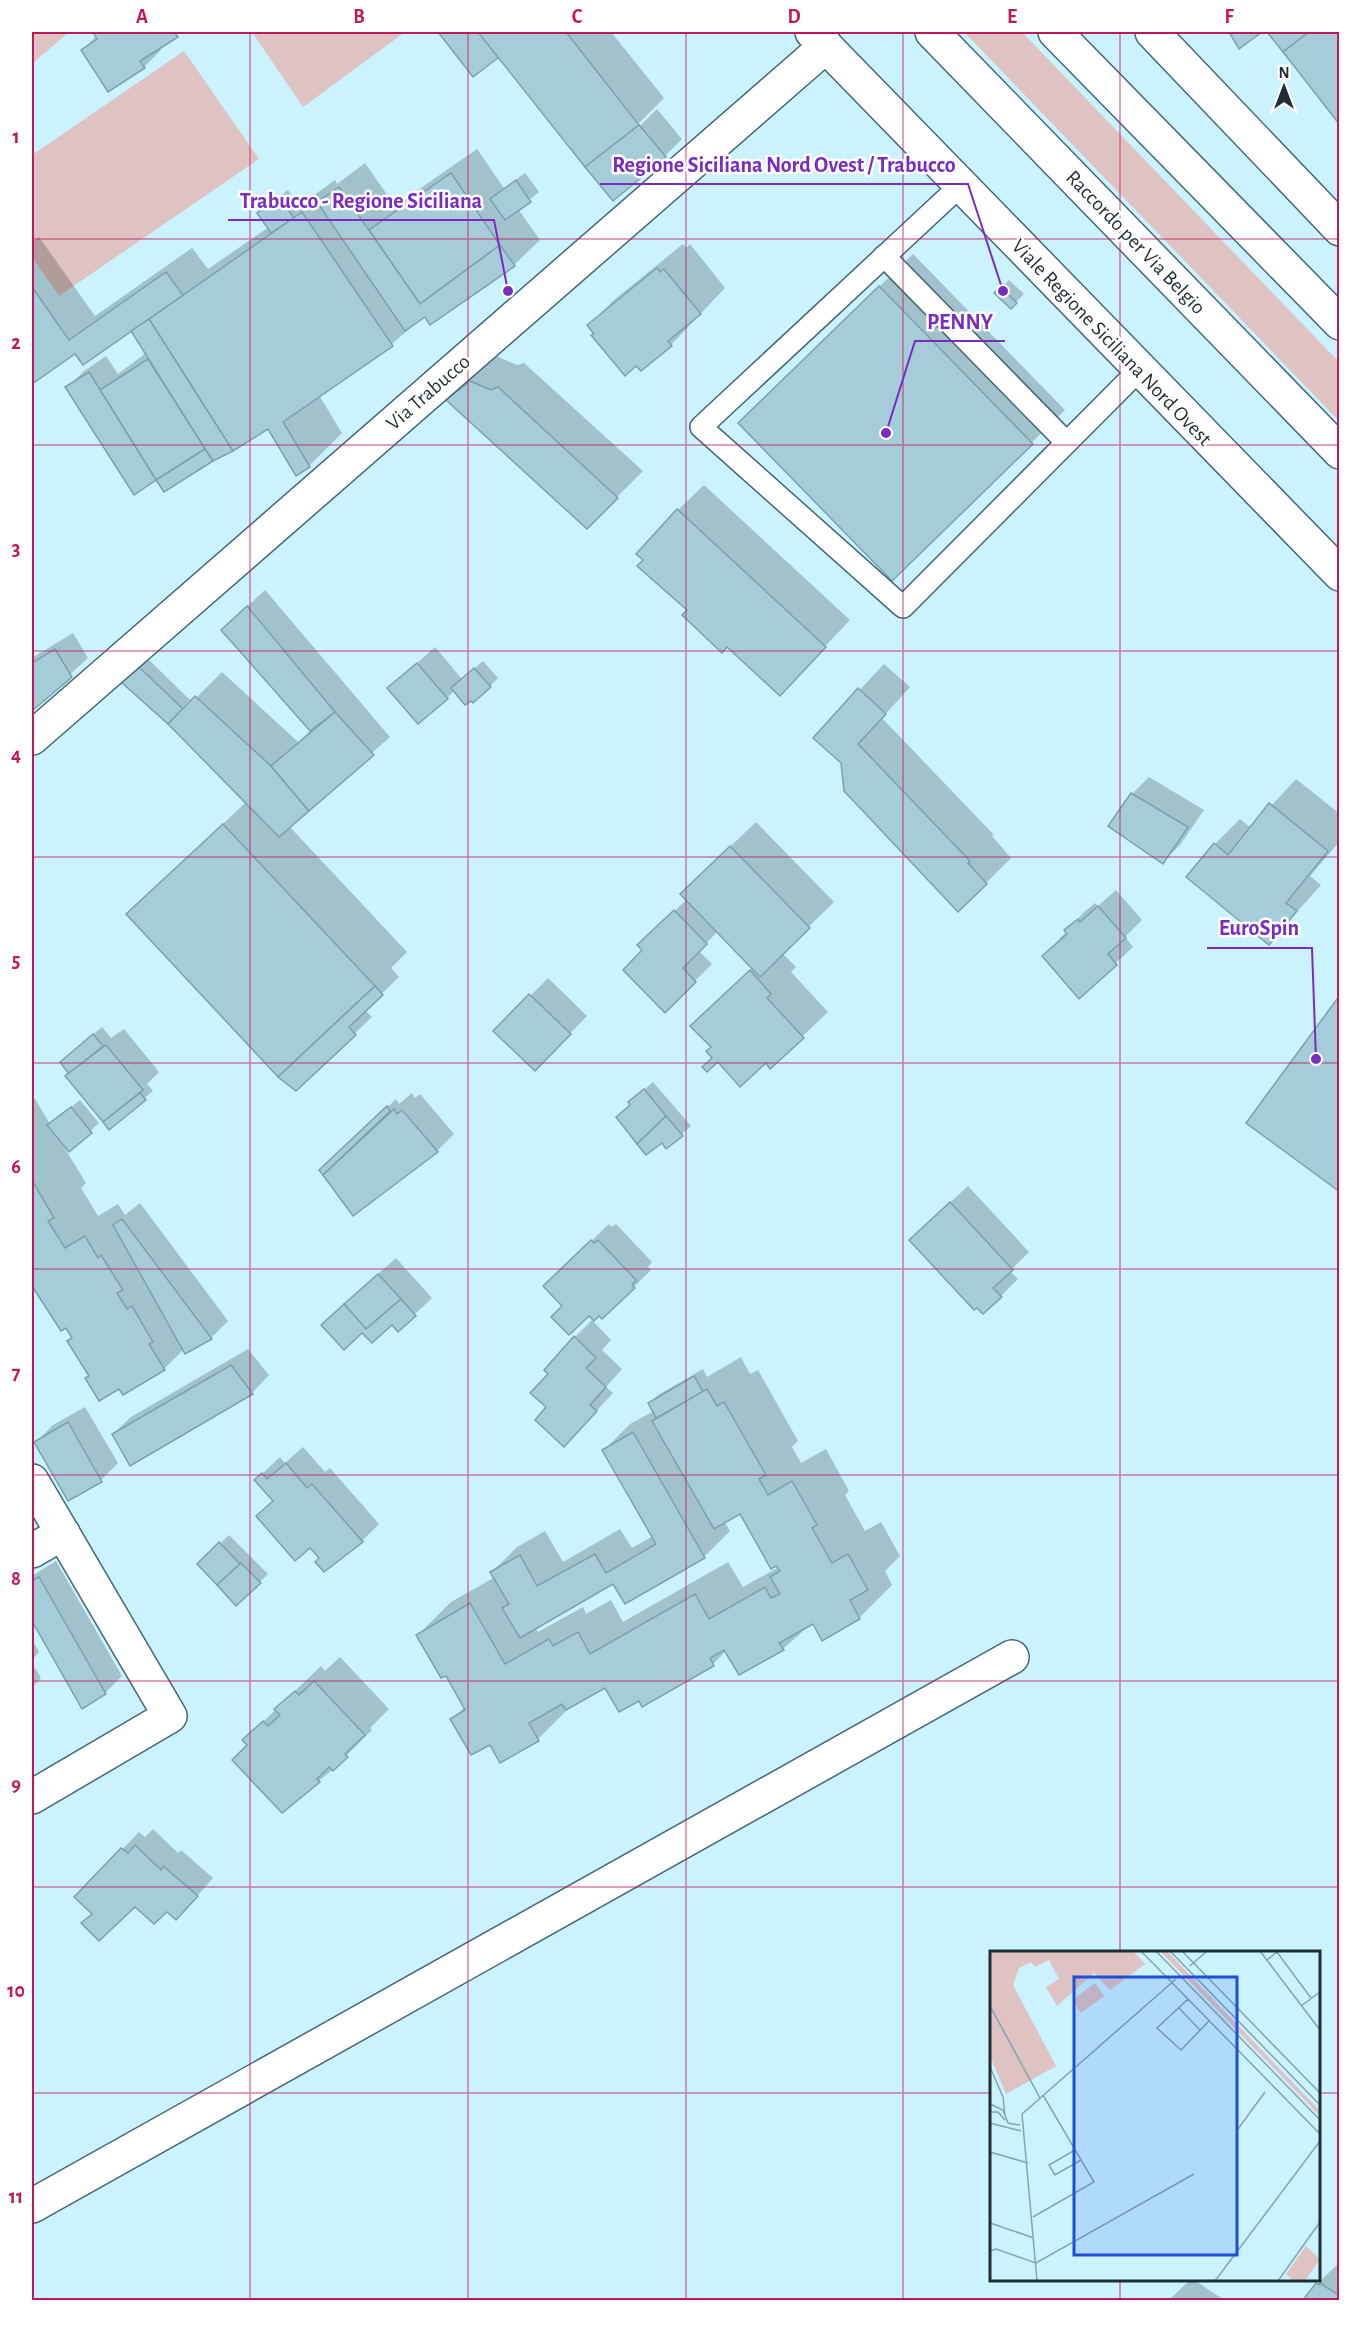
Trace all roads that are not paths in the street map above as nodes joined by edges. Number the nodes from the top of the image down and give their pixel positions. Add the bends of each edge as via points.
1 (932, 32) edge
2 (1054, 32) edge
3 (1152, 32) edge
4 (827, 36) edge
5 (960, 186) junction
6 (1340, 229) edge
7 (884, 256) junction
8 (1340, 323) edge
9 (1139, 370) junction
10 (1066, 442) junction
11 (1340, 452) edge
12 (1340, 574) edge
13 (32, 738) edge
14 (32, 1481) edge
15 (63, 1533) junction
16 (32, 1551) edge
17 (1012, 1657) dead end
18 (32, 1797) edge
19 (32, 2206) edge

1 - 11 main road, Raccordo per Via Belgio
2 - 8 main road
3 - 6 main road
4 - 5 main road, Viale Regione Siciliana Nord Ovest
4 - 13 main road, Via Trabucco
5 - 7 lane
5 - 9 main road, Viale Regione Siciliana Nord Ovest
7 - 10 lane
7 - 10 lane via 701,427 903,607
9 - 10 lane
9 - 12 main road, Viale Regione Siciliana Nord Ovest
14 - 15 main road
15 - 16 main road
15 - 18 main road via 170,1716
17 - 19 main road

